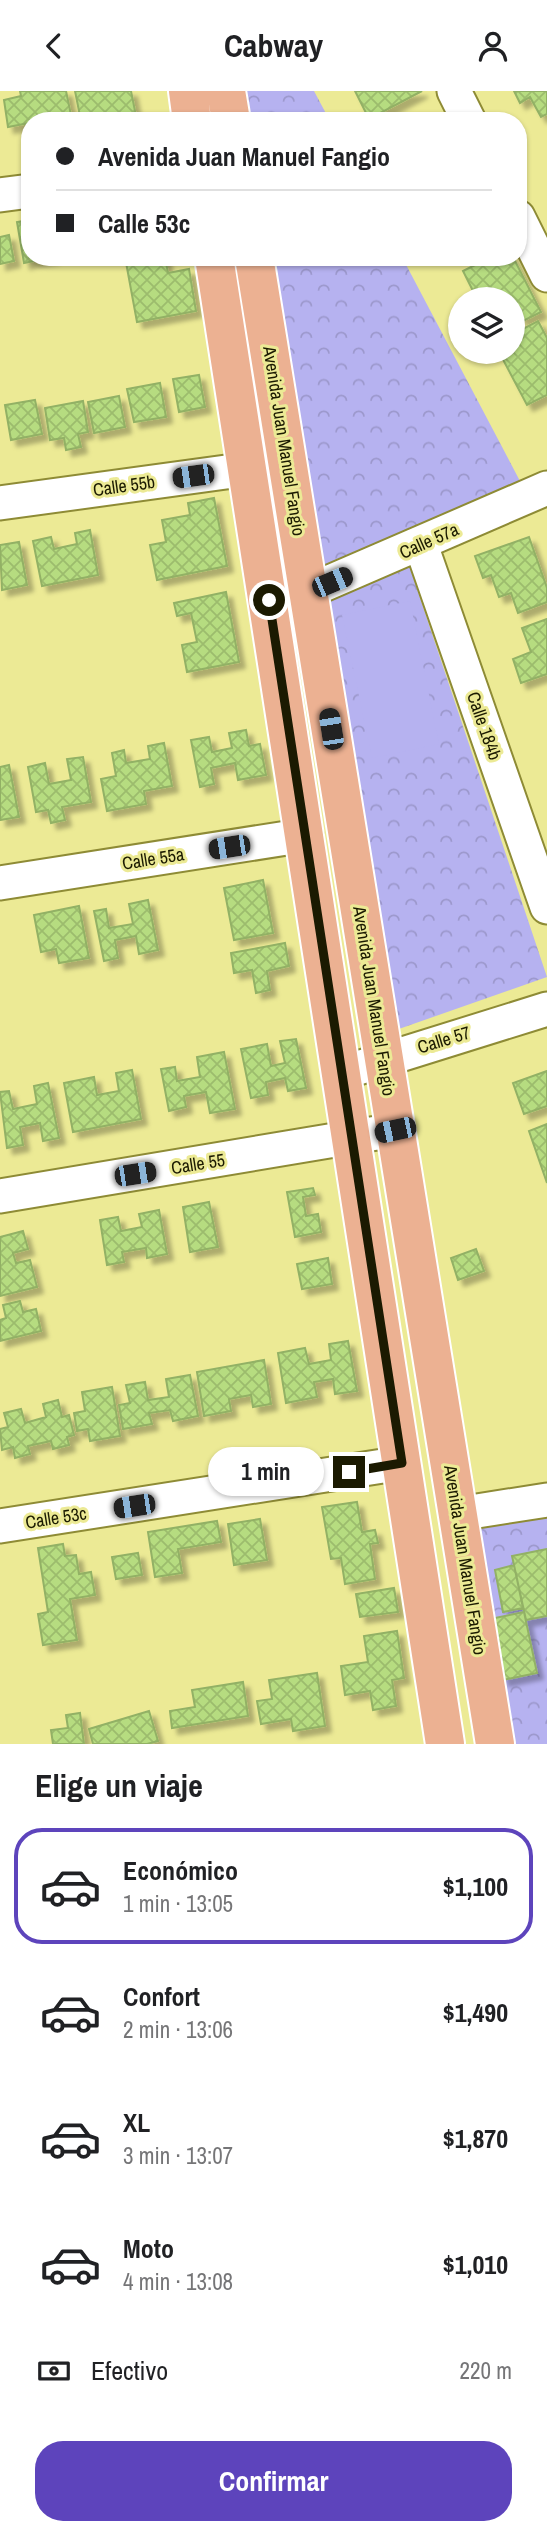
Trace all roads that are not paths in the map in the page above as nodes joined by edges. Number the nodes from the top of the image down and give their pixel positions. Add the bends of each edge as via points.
1 (188, 91) edge
2 (226, 91) edge
3 (454, 91) edge
4 (191, 112) edge
5 (230, 112) edge
6 (464, 112) edge
7 (21, 192) edge
8 (0, 195) edge
9 (527, 235) edge
10 (215, 266) edge
11 (255, 266) edge
12 (547, 275) edge
13 (248, 469) junction
14 (547, 488) edge
15 (0, 503) edge
16 (421, 545) junction
17 (309, 591) junction
18 (306, 835) junction
19 (0, 883) edge
20 (547, 907) edge
21 (547, 1009) edge
22 (383, 1059) junction
23 (342, 1073) junction
24 (395, 1130) junction
25 (352, 1139) junction
26 (0, 1196) edge
27 (402, 1463) junction
28 (547, 1500) edge
29 (458, 1514) junction
30 (0, 1527) edge
31 (445, 1744) edge
32 (495, 1744) edge

1 - 4 main road
2 - 5 main road
3 - 6 street
7 - 8 street
9 - 12 street
10 - 13 main road
11 - 17 main road, Avenida Juan Manuel Fangio
13 - 15 street, Calle 55b
13 - 18 main road
14 - 16 street, Calle 57a
16 - 17 street, Calle 57a
16 - 20 street, Calle 184b
17 - 22 main road, Avenida Juan Manuel Fangio
18 - 19 street, Calle 55a
18 - 23 main road
21 - 22 street, Calle 57
22 - 23 street, Calle 57
22 - 24 main road, Avenida Juan Manuel Fangio
23 - 25 main road
24 - 25 street, Calle 55
24 - 29 main road, Avenida Juan Manuel Fangio
25 - 26 street, Calle 55
25 - 27 main road
27 - 30 street, Calle 53c
27 - 31 main road
28 - 29 street
29 - 32 main road, Avenida Juan Manuel Fangio

